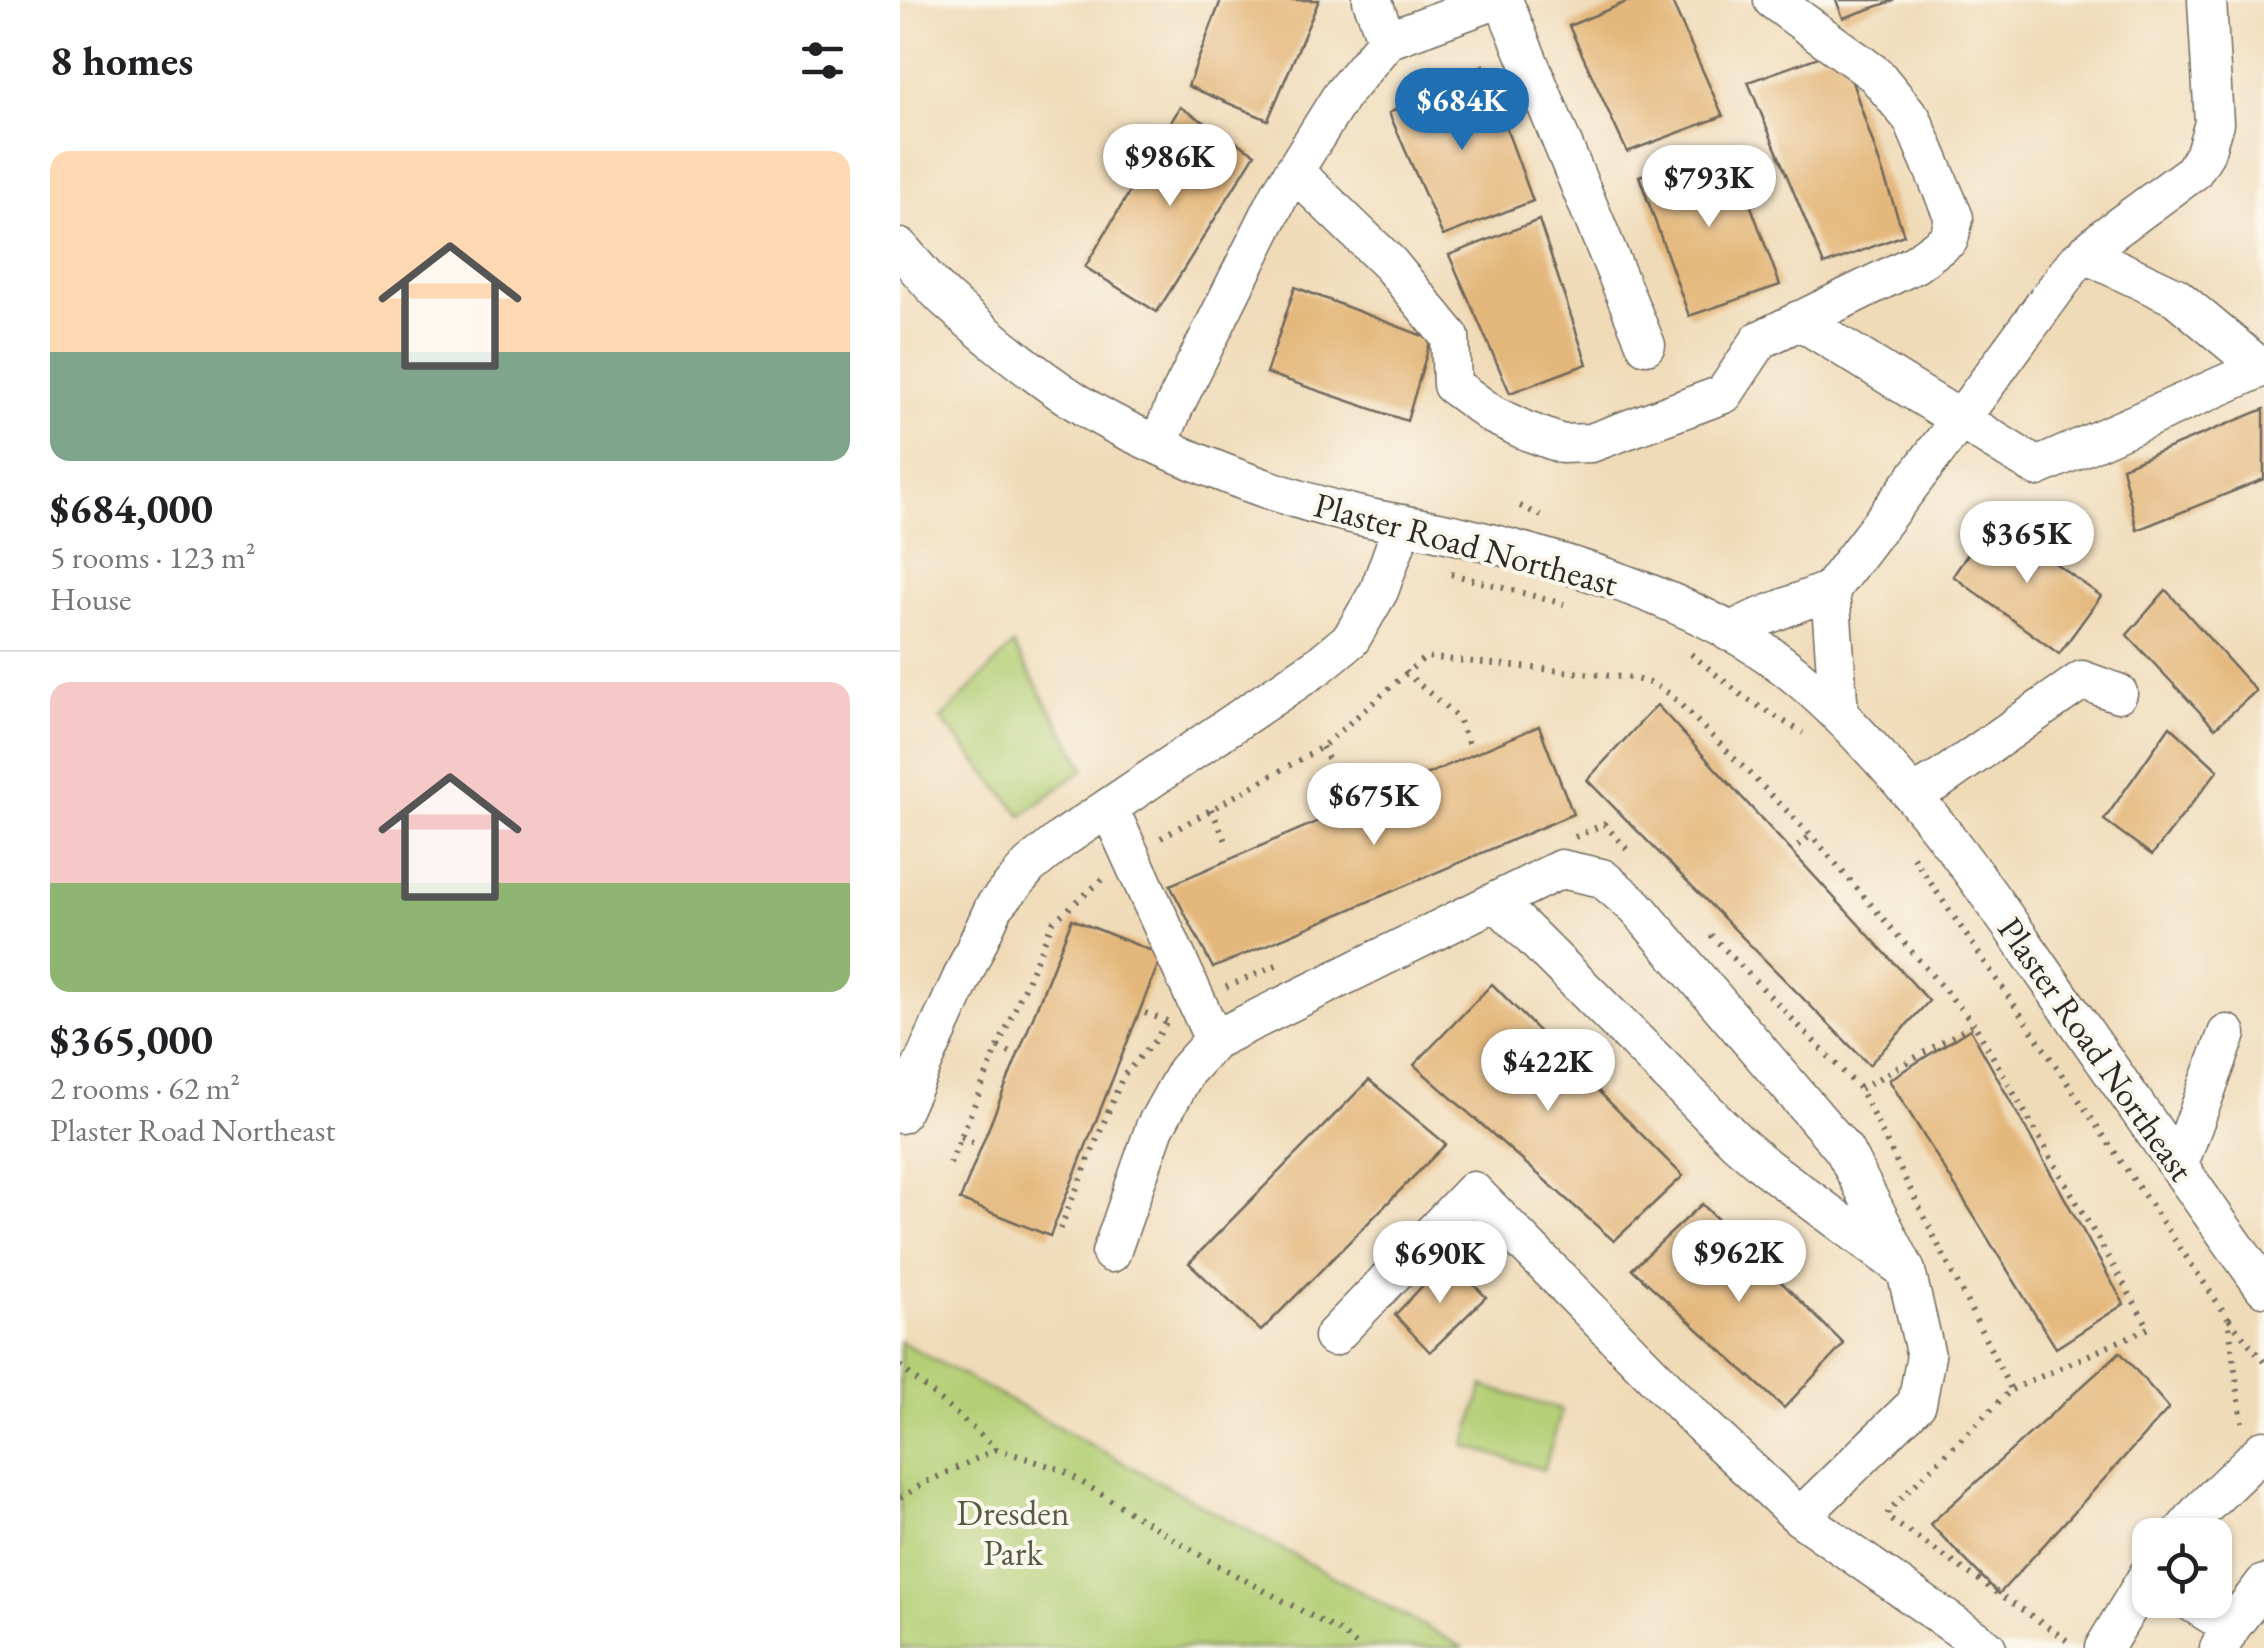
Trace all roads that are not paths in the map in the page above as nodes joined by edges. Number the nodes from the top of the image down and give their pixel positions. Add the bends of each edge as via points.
1 (1372, 0) edge
2 (1499, 0) edge
3 (1772, 0) edge
4 (2207, 0) edge
5 (1387, 40) junction
6 (1294, 171) junction
7 (900, 248) edge
8 (2084, 254) junction
9 (1799, 320) junction
10 (1646, 345) dead end
11 (1960, 421) junction
12 (1159, 444) junction
13 (1403, 524) junction
14 (1830, 590) junction
15 (1729, 632) junction
16 (2118, 693) dead end
17 (1839, 713) junction
18 (1914, 794) junction
19 (1108, 808) junction
20 (1496, 901) junction
21 (2227, 1034) dead end
22 (1214, 1040) junction
23 (900, 1114) edge
24 (2178, 1167) junction
25 (1111, 1254) dead end
26 (1906, 1271) junction
27 (2264, 1287) edge
28 (1334, 1337) dead end
29 (2253, 1439) edge
30 (1800, 1517) junction
31 (2194, 1518) edge
32 (2264, 1584) edge
33 (2132, 1595) edge
34 (2206, 1618) edge
35 (2225, 1638) edge
36 (2094, 1641) edge
37 (1987, 1648) edge

1 - 5 street
2 - 5 street
2 - 10 street
3 - 9 street via 1876,75 1912,119 1954,218 1949,239 1915,264
4 - 8 street via 2214,123 2205,153 2193,172
5 - 6 street via 1341,96
6 - 9 street via 1390,264 1450,337 1452,385 1493,415 1562,444 1591,443 1724,394 1760,340
6 - 12 street
7 - 12 street, Plaster Road Northeast via 945,299 1048,382
8 - 11 street
8 - 11 street via 2176,296 2262,368 2036,468
9 - 11 street
11 - 14 street
12 - 13 street, Plaster Road Northeast via 1290,497
13 - 15 street, Plaster Road Northeast via 1578,570 1697,613
13 - 19 street via 1379,591 1350,639
14 - 15 street
14 - 17 street
15 - 17 street, Plaster Road Northeast
16 - 18 street via 2082,680
17 - 18 street, Plaster Road Northeast
18 - 24 street, Plaster Road Northeast
19 - 22 street
19 - 23 street via 1028,866 994,907
20 - 22 street
20 - 26 street via 1752,1155
20 - 26 street via 1560,869 1602,878 1636,907 1844,1150
21 - 24 street
22 - 25 street via 1186,1072 1155,1127
24 - 27 street, Plaster Road Northeast
26 - 30 street via 1926,1356 1916,1403
28 - 30 street via 1473,1191
29 - 31 street
30 - 37 street
32 - 35 street
33 - 36 street
34 - 35 street

